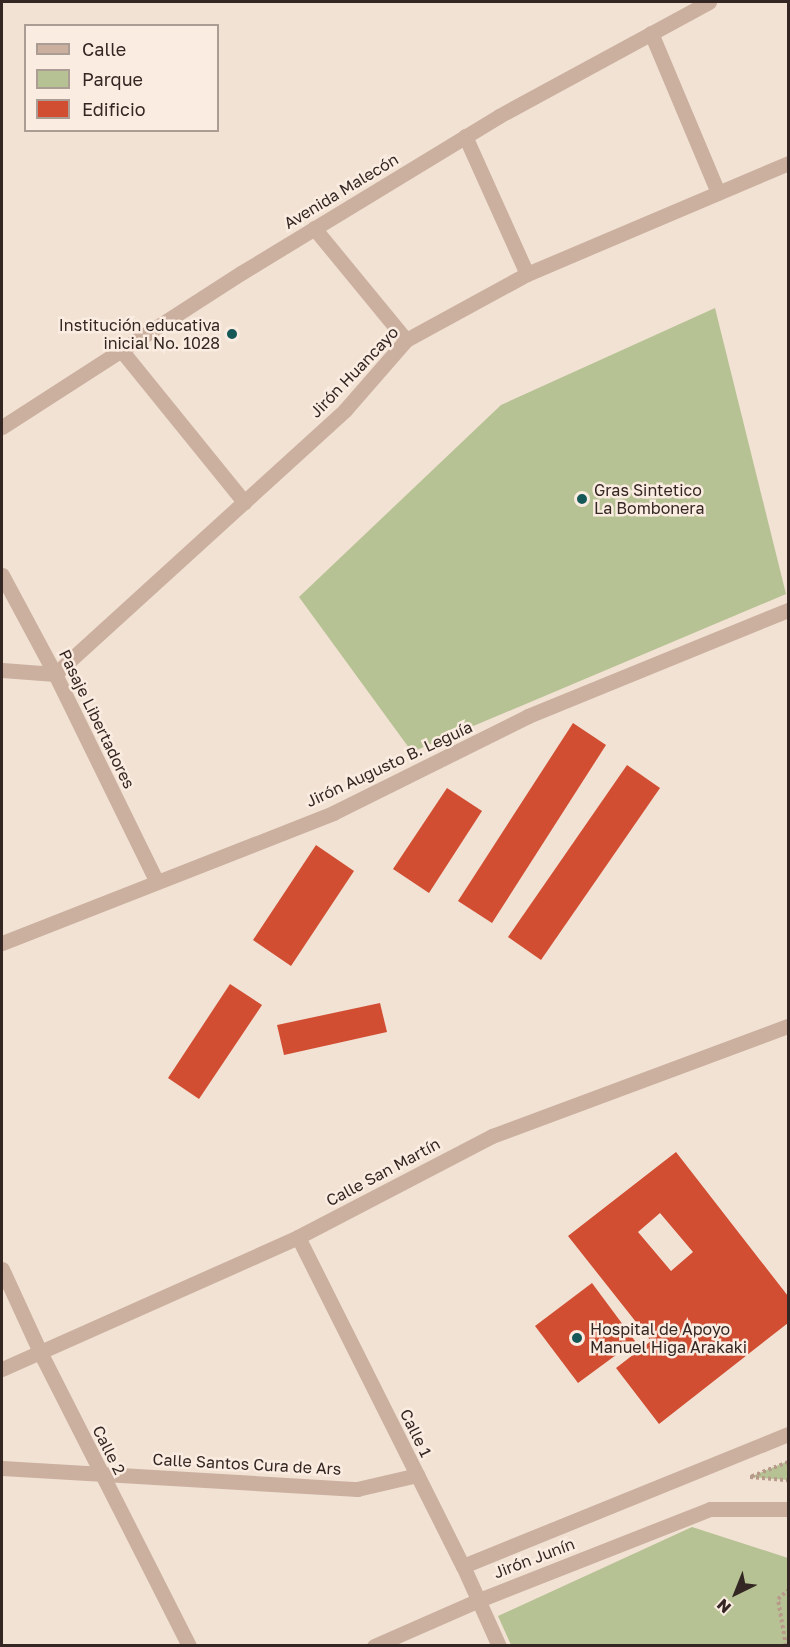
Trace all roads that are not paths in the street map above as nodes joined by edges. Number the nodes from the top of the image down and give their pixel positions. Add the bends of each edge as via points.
1 (709, 2) edge
2 (651, 33) junction
3 (465, 136) junction
4 (789, 163) edge
5 (718, 192) junction
6 (314, 228) junction
7 (527, 274) junction
8 (406, 340) junction
9 (121, 350) junction
10 (2, 427) edge
11 (244, 502) junction
12 (2, 575) edge
13 (789, 610) edge
14 (2, 670) edge
15 (56, 674) junction
16 (156, 880) junction
17 (2, 943) edge
18 (789, 1026) edge
19 (298, 1237) junction
20 (2, 1269) edge
21 (40, 1352) junction
22 (2, 1369) edge
23 (789, 1434) edge
24 (2, 1468) edge
25 (101, 1474) junction
26 (417, 1474) junction
27 (789, 1509) edge
28 (462, 1566) junction
29 (479, 1599) junction
30 (189, 1646) edge
31 (374, 1646) edge
32 (499, 1646) edge

1 - 2 street, Avenida Malecón
2 - 3 street, Avenida Malecón
2 - 5 street
3 - 6 street, Avenida Malecón
3 - 7 street
4 - 5 street, Jirón Huancayo
5 - 7 street, Jirón Huancayo
6 - 8 street
6 - 9 street, Avenida Malecón
7 - 8 street, Jirón Huancayo
8 - 11 street, Jirón Huancayo via 345,410
9 - 10 street, Avenida Malecón
9 - 11 street
11 - 15 street, Jirón Huancayo
12 - 15 street, Pasaje Libertadores
13 - 16 street, Jirón Augusto B. Leguía via 528,716 333,813
14 - 15 street
15 - 16 street, Pasaje Libertadores
16 - 17 street, Jirón Augusto B. Leguía
18 - 19 street, Calle San Martín via 492,1136
19 - 21 street, Calle San Martín
19 - 26 street, Calle 1
20 - 21 street, Calle 2
21 - 22 street, Calle San Martín
21 - 25 street, Calle 2
23 - 28 street, Jirón Junín
24 - 25 street, Calle Santos Cura de Ars
25 - 26 street, Calle Santos Cura de Ars via 357,1489
25 - 30 street, Calle 2
26 - 28 street, Calle 1
27 - 29 street, Jirón Junín via 710,1509
28 - 29 street, Calle 1
29 - 31 street, Jirón Junín
29 - 32 street, Calle 1

